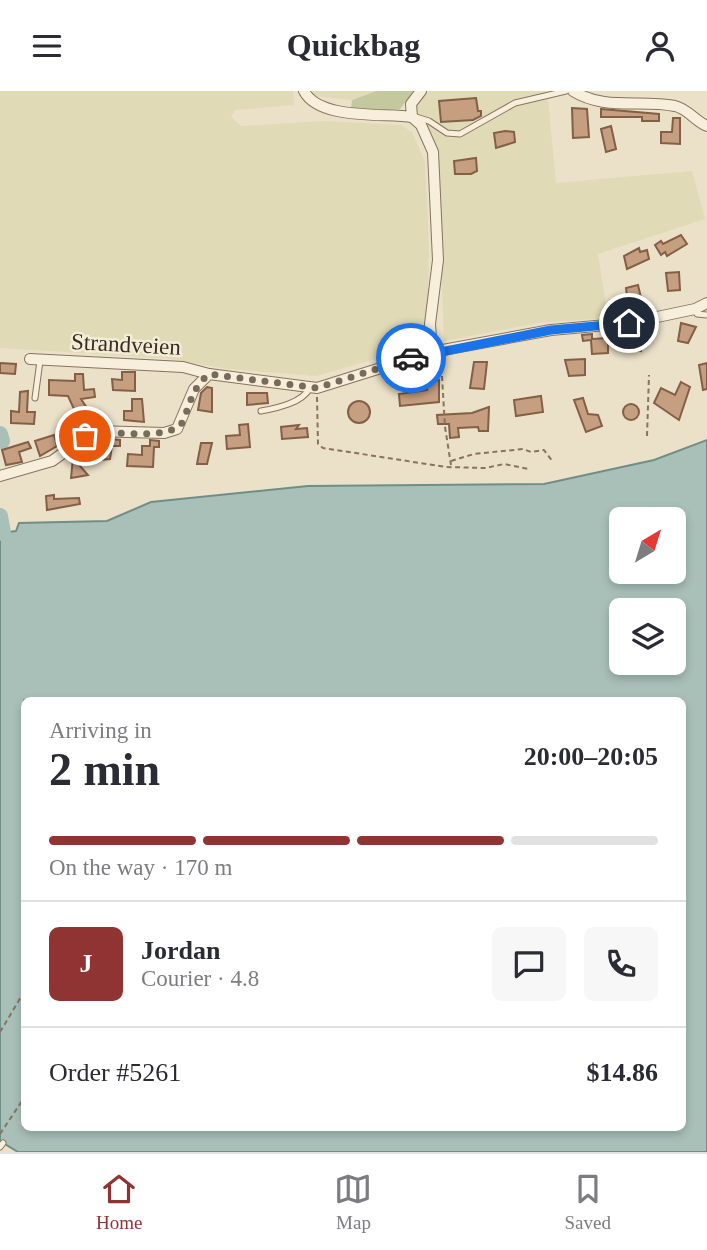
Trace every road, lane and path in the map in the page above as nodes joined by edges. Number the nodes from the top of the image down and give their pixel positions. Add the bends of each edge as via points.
1 (304, 91) edge
2 (421, 91) edge
3 (566, 91) edge
4 (573, 91) edge
5 (412, 117) junction
6 (707, 126) edge
7 (707, 303) edge
8 (695, 309) junction
9 (707, 315) edge
10 (436, 352) junction
11 (35, 360) joint
12 (209, 374) junction
13 (649, 375) dead end
14 (314, 387) junction
15 (35, 398) dead end
16 (261, 411) dead end
17 (647, 436) dead end
18 (450, 461) junction
19 (553, 462) dead end
20 (451, 466) junction
21 (528, 469) dead end
22 (0, 476) edge
23 (21, 997) edge
24 (0, 1032) edge
25 (21, 1102) edge
26 (0, 1134) edge

1 - 5 street via 325,109
2 - 5 street via 411,104
3 - 5 lane via 515,103 460,134
4 - 6 street via 617,104 678,106
5 - 10 street via 421,125 433,152 438,260 430,324
7 - 8 street, Strandveien
8 - 9 lane via 697,314
8 - 10 street, Strandveien
10 - 14 street, Strandveien
10 - 18 path
11 - 12 street, Strandveien via 183,367
11 - 15 lane, Strandveien
12 - 14 street, Strandveien
12 - 22 street, Strandveien via 194,389 177,429 164,433 94,431 52,461
13 - 17 path
14 - 16 lane via 279,408
14 - 20 path via 318,444 323,448
18 - 19 path via 523,449 544,450
18 - 20 path
20 - 21 path via 504,464
23 - 24 path
25 - 26 path

